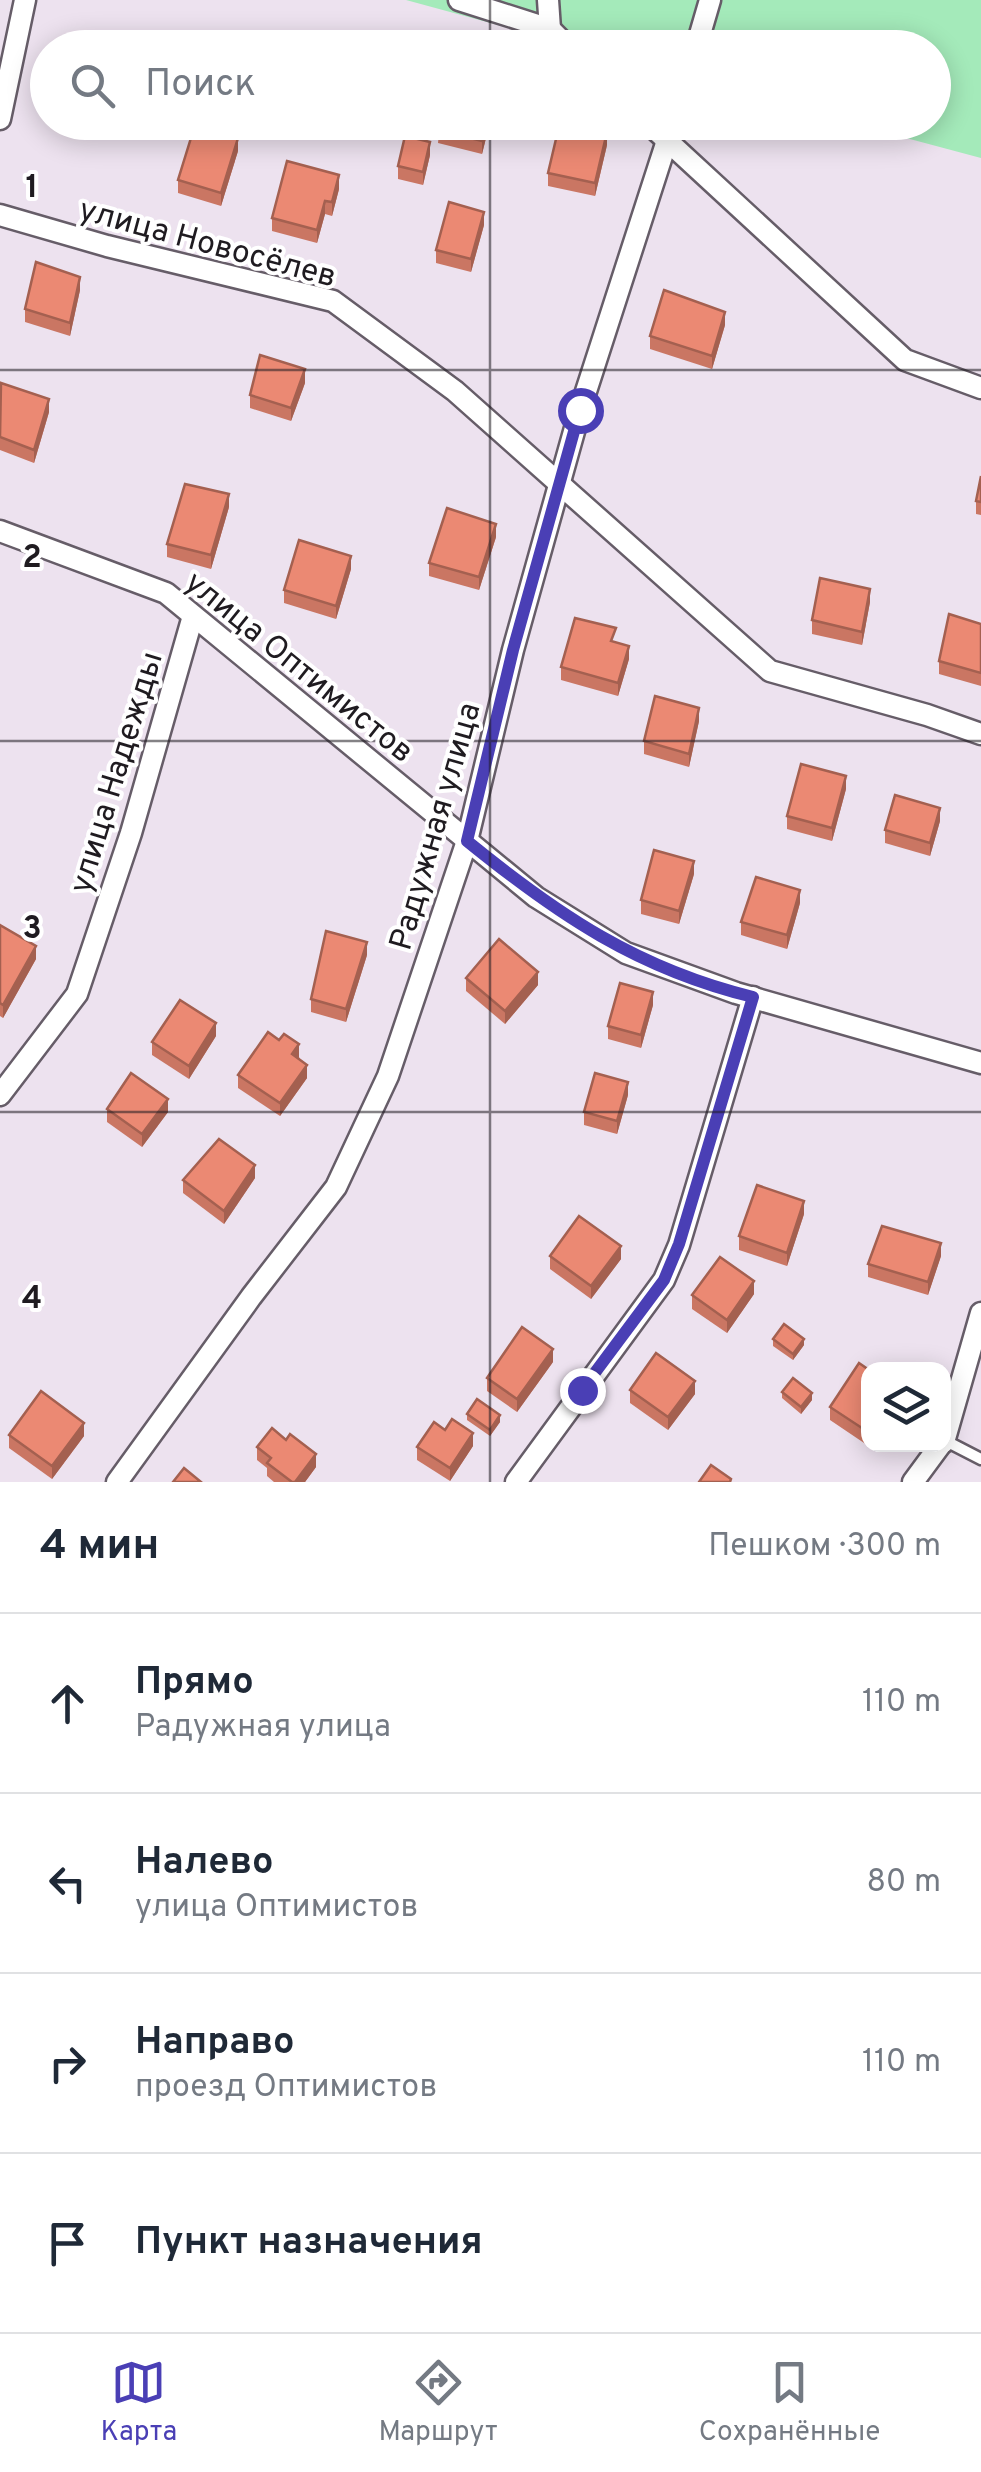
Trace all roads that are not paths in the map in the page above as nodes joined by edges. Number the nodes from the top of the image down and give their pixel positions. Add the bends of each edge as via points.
1 (25, 0) edge
2 (459, 0) edge
3 (548, 0) edge
4 (710, 0) edge
5 (550, 29) joint
6 (701, 30) edge
7 (0, 119) edge
8 (667, 140) edge
9 (678, 140) edge
10 (0, 215) edge
11 (981, 388) edge
12 (560, 483) junction
13 (0, 531) edge
14 (192, 616) junction
15 (981, 734) edge
16 (467, 841) junction
17 (753, 997) junction
18 (981, 1063) edge
19 (0, 1095) edge
20 (981, 1314) edge
21 (951, 1415) edge
22 (951, 1446) edge
23 (936, 1452) edge
24 (981, 1460) edge
25 (117, 1482) edge
26 (516, 1482) edge
27 (913, 1482) edge

1 - 7 street
2 - 5 street
3 - 5 street
4 - 6 street
8 - 12 street, Радужная улица
9 - 11 street via 905,360
10 - 12 street, улица Новосёлев via 332,301 454,391
12 - 15 street, улица Новосёлев via 770,671
12 - 16 street, Радужная улица
13 - 14 street, улица Оптимистов via 166,593
14 - 16 street, улица Оптимистов
14 - 19 street, улица Надежды via 77,994
16 - 17 street, улица Оптимистов via 536,897 626,953
16 - 25 street, Радужная улица via 388,1076 336,1187
17 - 18 street, улица Оптимистов
17 - 26 street via 664,1280
20 - 21 street
22 - 24 lane
23 - 27 street

